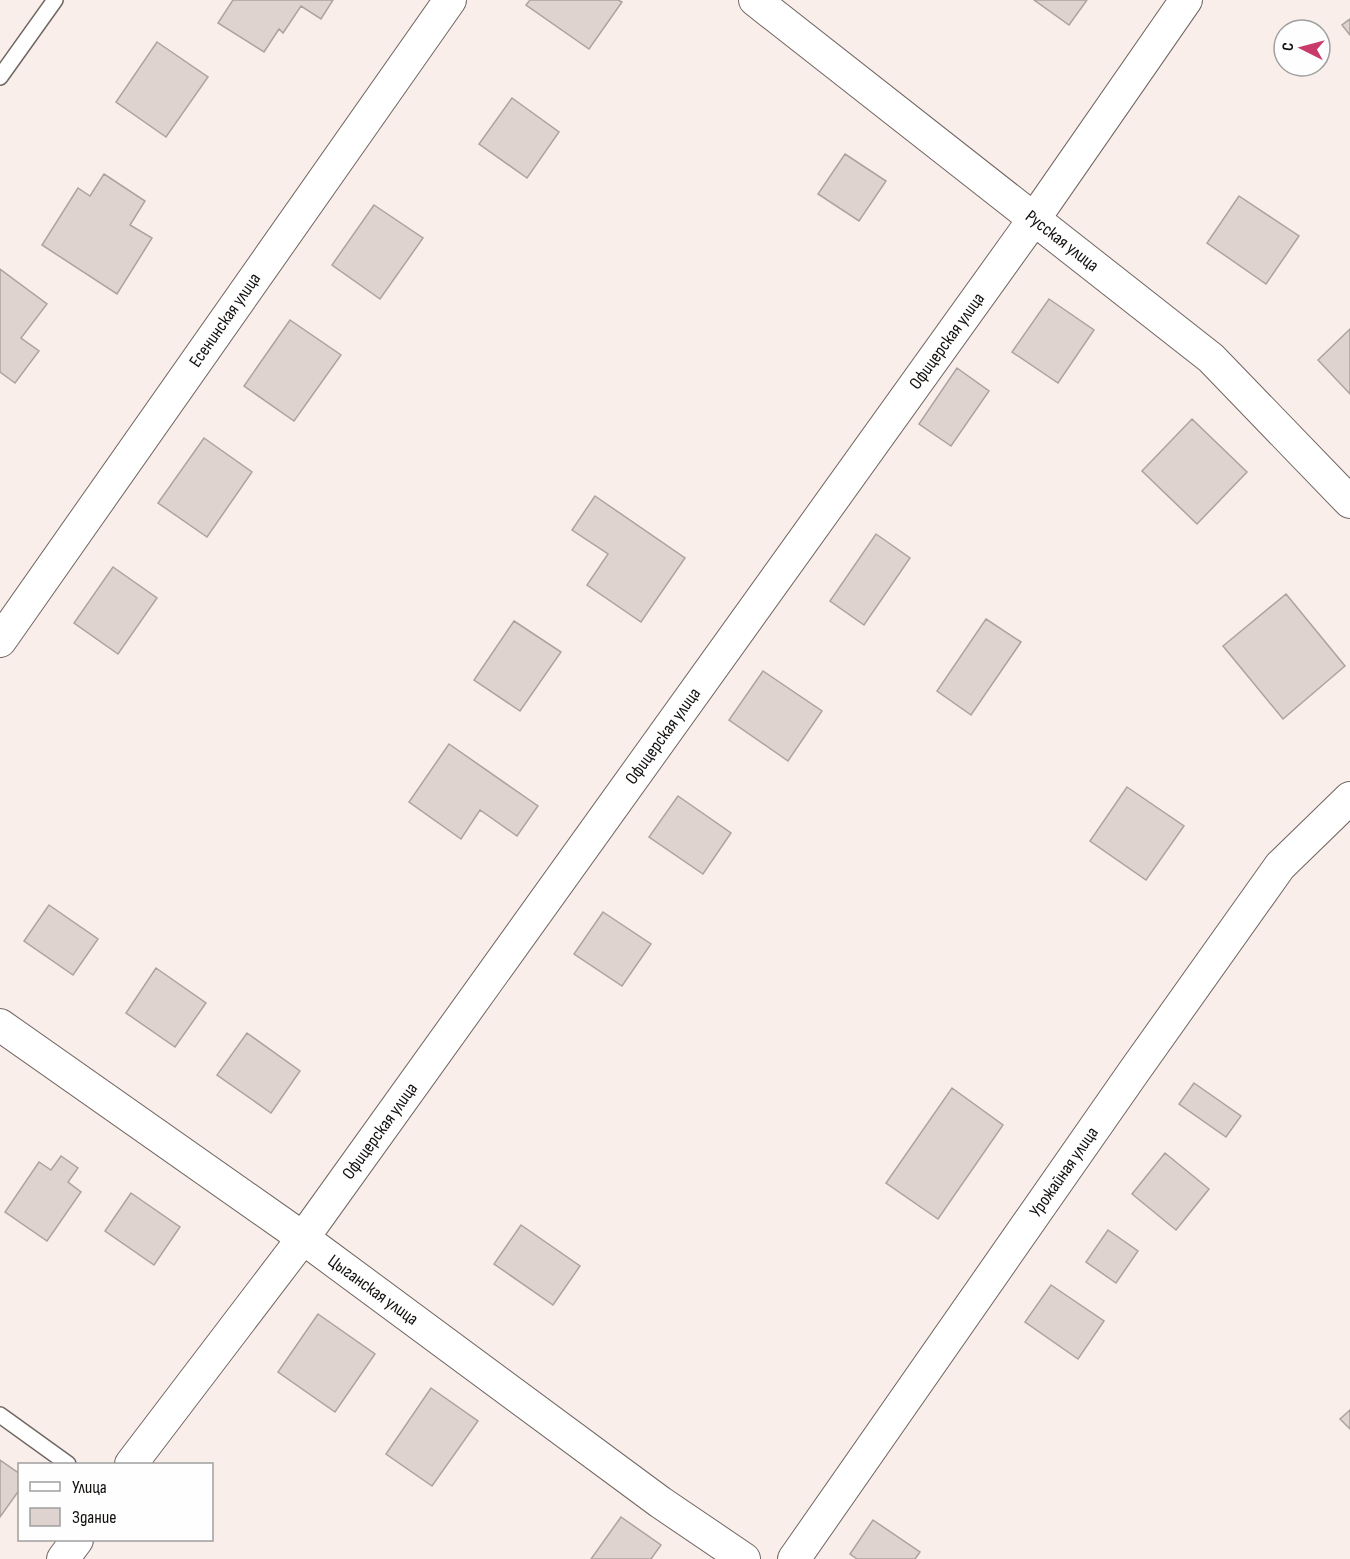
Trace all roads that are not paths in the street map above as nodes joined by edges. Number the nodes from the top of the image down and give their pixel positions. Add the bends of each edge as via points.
1 (55, 0) edge
2 (450, 0) edge
3 (754, 0) edge
4 (1186, 0) edge
5 (0, 77) edge
6 (1034, 219) junction
7 (1350, 502) edge
8 (0, 641) edge
9 (1350, 798) edge
10 (0, 1025) edge
11 (303, 1238) junction
12 (0, 1415) edge
13 (67, 1463) edge
14 (132, 1463) edge
15 (76, 1541) edge
16 (63, 1559) edge
17 (744, 1559) edge
18 (794, 1559) edge

1 - 5 lane
2 - 8 street, Есенинская улица
3 - 6 street, Русская улица
4 - 6 street, Офицерская улица
6 - 7 street, Русская улица via 1211,358
6 - 11 street, Офицерская улица
9 - 18 street, Урожайная улица via 1280,866
10 - 11 street, Цыганская улица
11 - 14 street, Офицерская улица
11 - 17 street, Цыганская улица via 660,1502
12 - 13 lane
15 - 16 street

